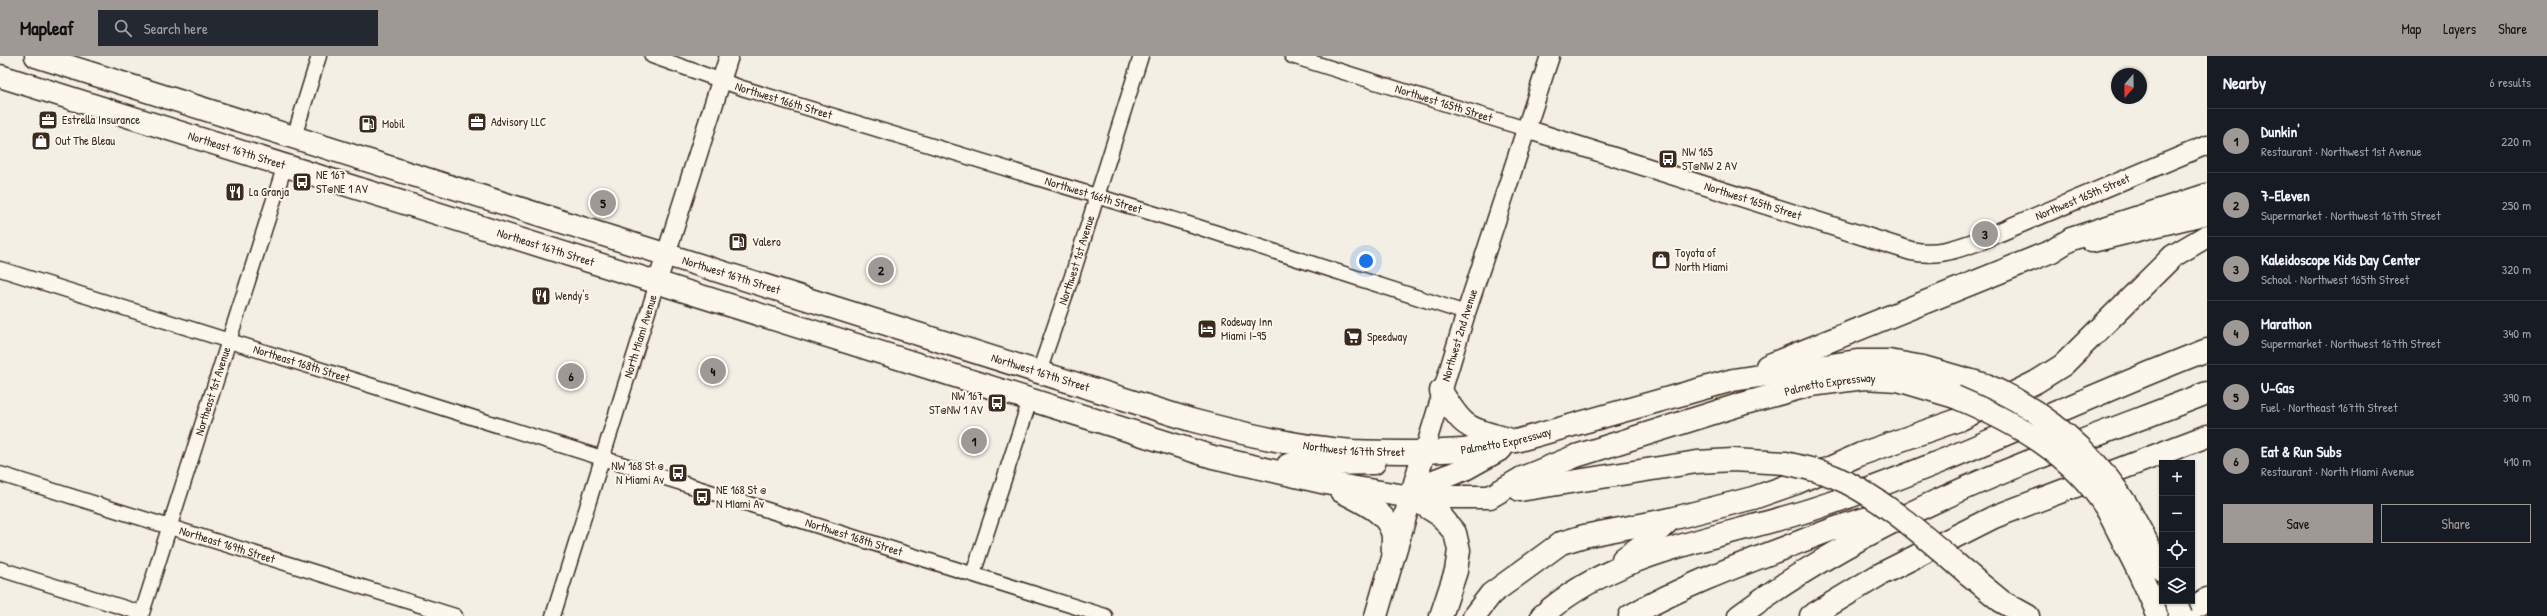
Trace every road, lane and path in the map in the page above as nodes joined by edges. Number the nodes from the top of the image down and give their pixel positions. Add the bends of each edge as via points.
1 (36, 56) edge
2 (319, 56) edge
3 (652, 56) edge
4 (729, 56) edge
5 (1140, 56) edge
6 (1292, 56) edge
7 (1550, 56) edge
8 (0, 76) edge
9 (721, 80) junction
10 (1526, 129) junction
11 (294, 137) junction
12 (2207, 145) edge
13 (332, 149) junction
14 (238, 151) junction
15 (285, 165) junction
16 (2207, 195) edge
17 (1096, 197) junction
18 (2207, 213) edge
19 (2207, 236) edge
20 (2052, 251) junction
21 (666, 254) junction
22 (0, 269) edge
23 (657, 283) junction
24 (1466, 313) junction
25 (228, 341) junction
26 (2207, 350) edge
27 (1039, 372) junction
28 (1733, 380) junction
29 (988, 387) junction
30 (1441, 391) junction
31 (2207, 393) edge
32 (1030, 400) junction
33 (2207, 436) edge
34 (1516, 441) junction
35 (1424, 452) junction
36 (603, 459) junction
37 (1242, 464) junction
38 (0, 474) edge
39 (1326, 483) junction
40 (1411, 497) junction
41 (1490, 498) junction
42 (1919, 507) junction
43 (2117, 508) junction
44 (1671, 520) junction
45 (169, 527) junction
46 (1393, 555) junction
47 (2161, 568) edge
48 (0, 569) edge
49 (973, 574) junction
50 (1596, 578) junction
51 (2207, 599) edge
52 (2176, 604) edge
53 (2207, 612) edge
54 (141, 615) edge
55 (455, 616) edge
56 (553, 616) edge
57 (1105, 616) edge
58 (1376, 616) edge
59 (1442, 616) edge
60 (1474, 616) edge
61 (1542, 616) edge
62 (1630, 616) edge
63 (1739, 616) edge
64 (1811, 616) edge
65 (2028, 616) edge
66 (2159, 616) edge
67 (2181, 616) edge
68 (2196, 616) edge

1 - 11 main road
2 - 11 street
3 - 9 street, Northwest 166th Street
4 - 9 street, North Miami Avenue
5 - 17 street, Northwest 1st Avenue
6 - 10 street, Northwest 165th Street
7 - 10 street, Northwest 2nd Avenue
8 - 14 main road, Northeast 167th Street
9 - 17 street, Northwest 166th Street
9 - 21 street, North Miami Avenue
10 - 12 street, Northwest 165th Street via 1911,251 1930,254 1976,242
10 - 24 street, Northwest 2nd Avenue
11 - 13 main road
11 - 14 main road via 275,148
13 - 15 main road via 302,154 291,158
13 - 21 main road
14 - 15 main road, Northeast 167th Street
15 - 23 main road, Northeast 167th Street
15 - 25 street, Northeast 1st Avenue
16 - 20 main road via 2071,239
17 - 24 street, Northwest 166th Street
17 - 27 street, Northwest 1st Avenue
18 - 20 main road
19 - 44 main road via 2173,256 2063,365 2036,382 1961,419 1861,454 1796,483 1754,498
20 - 28 main road
21 - 23 street, North Miami Avenue
21 - 27 main road, Northwest 167th Street
22 - 25 street, Northeast 168th Street
23 - 29 main road
23 - 36 street, North Miami Avenue
24 - 30 street, Northwest 2nd Avenue
25 - 36 street, Northeast 168th Street
25 - 45 street, Northeast 1st Avenue
26 - 50 main road via 1825,506 1631,561
27 - 29 main road via 1016,381
27 - 35 main road, Northwest 167th Street via 1240,433 1353,451
28 - 34 main road, Palmetto Expressway
28 - 43 main road, Palmetto Expressway, bridge via 1857,361 1889,361 1930,369 1986,385 2015,398 2056,426 2097,463
29 - 32 main road
30 - 34 main road via 1462,423 1473,429
30 - 35 street, Northwest 2nd Avenue
31 - 42 main road
32 - 37 main road via 1213,458
32 - 49 street
33 - 64 main road via 1994,518 1878,575
34 - 35 main road, Palmetto Expressway via 1463,450
34 - 40 main road via 1466,469 1431,482
35 - 37 main road via 1378,463
35 - 40 main road, Northwest 2nd Avenue
36 - 49 street, Northwest 168th Street
36 - 56 street, North Miami Avenue
37 - 39 main road
38 - 45 street, Northeast 169th Street
39 - 40 main road
39 - 46 main road via 1376,510 1386,520 1392,532
40 - 41 main road
40 - 46 main road, Northwest 2nd Avenue
40 - 59 main road via 1441,516 1452,528 1458,542 1456,571
41 - 43 main road, Palmetto Expressway, bridge via 1522,478 1576,456 1812,385 1871,378 1898,380 1955,397 2021,428 2064,458
41 - 65 main road, bridge via 1532,486 1697,462 1785,462 1816,470 1856,488 1915,529 2001,601
42 - 62 main road via 1869,516 1850,523 1696,582
42 - 63 main road via 1833,554
43 - 47 main road, Palmetto Expressway
43 - 66 main road, Palmetto Expressway via 2140,574
44 - 50 main road via 1646,543
44 - 60 main road via 1584,536 1562,543 1491,594
45 - 54 street, Northeast 1st Avenue
45 - 55 street, Northeast 169th Street
46 - 58 main road, Northwest 2nd Avenue
48 - 54 street
49 - 57 street, Northwest 168th Street
50 - 61 main road via 1572,592
51 - 67 main road
52 - 67 main road, bridge
53 - 68 main road

